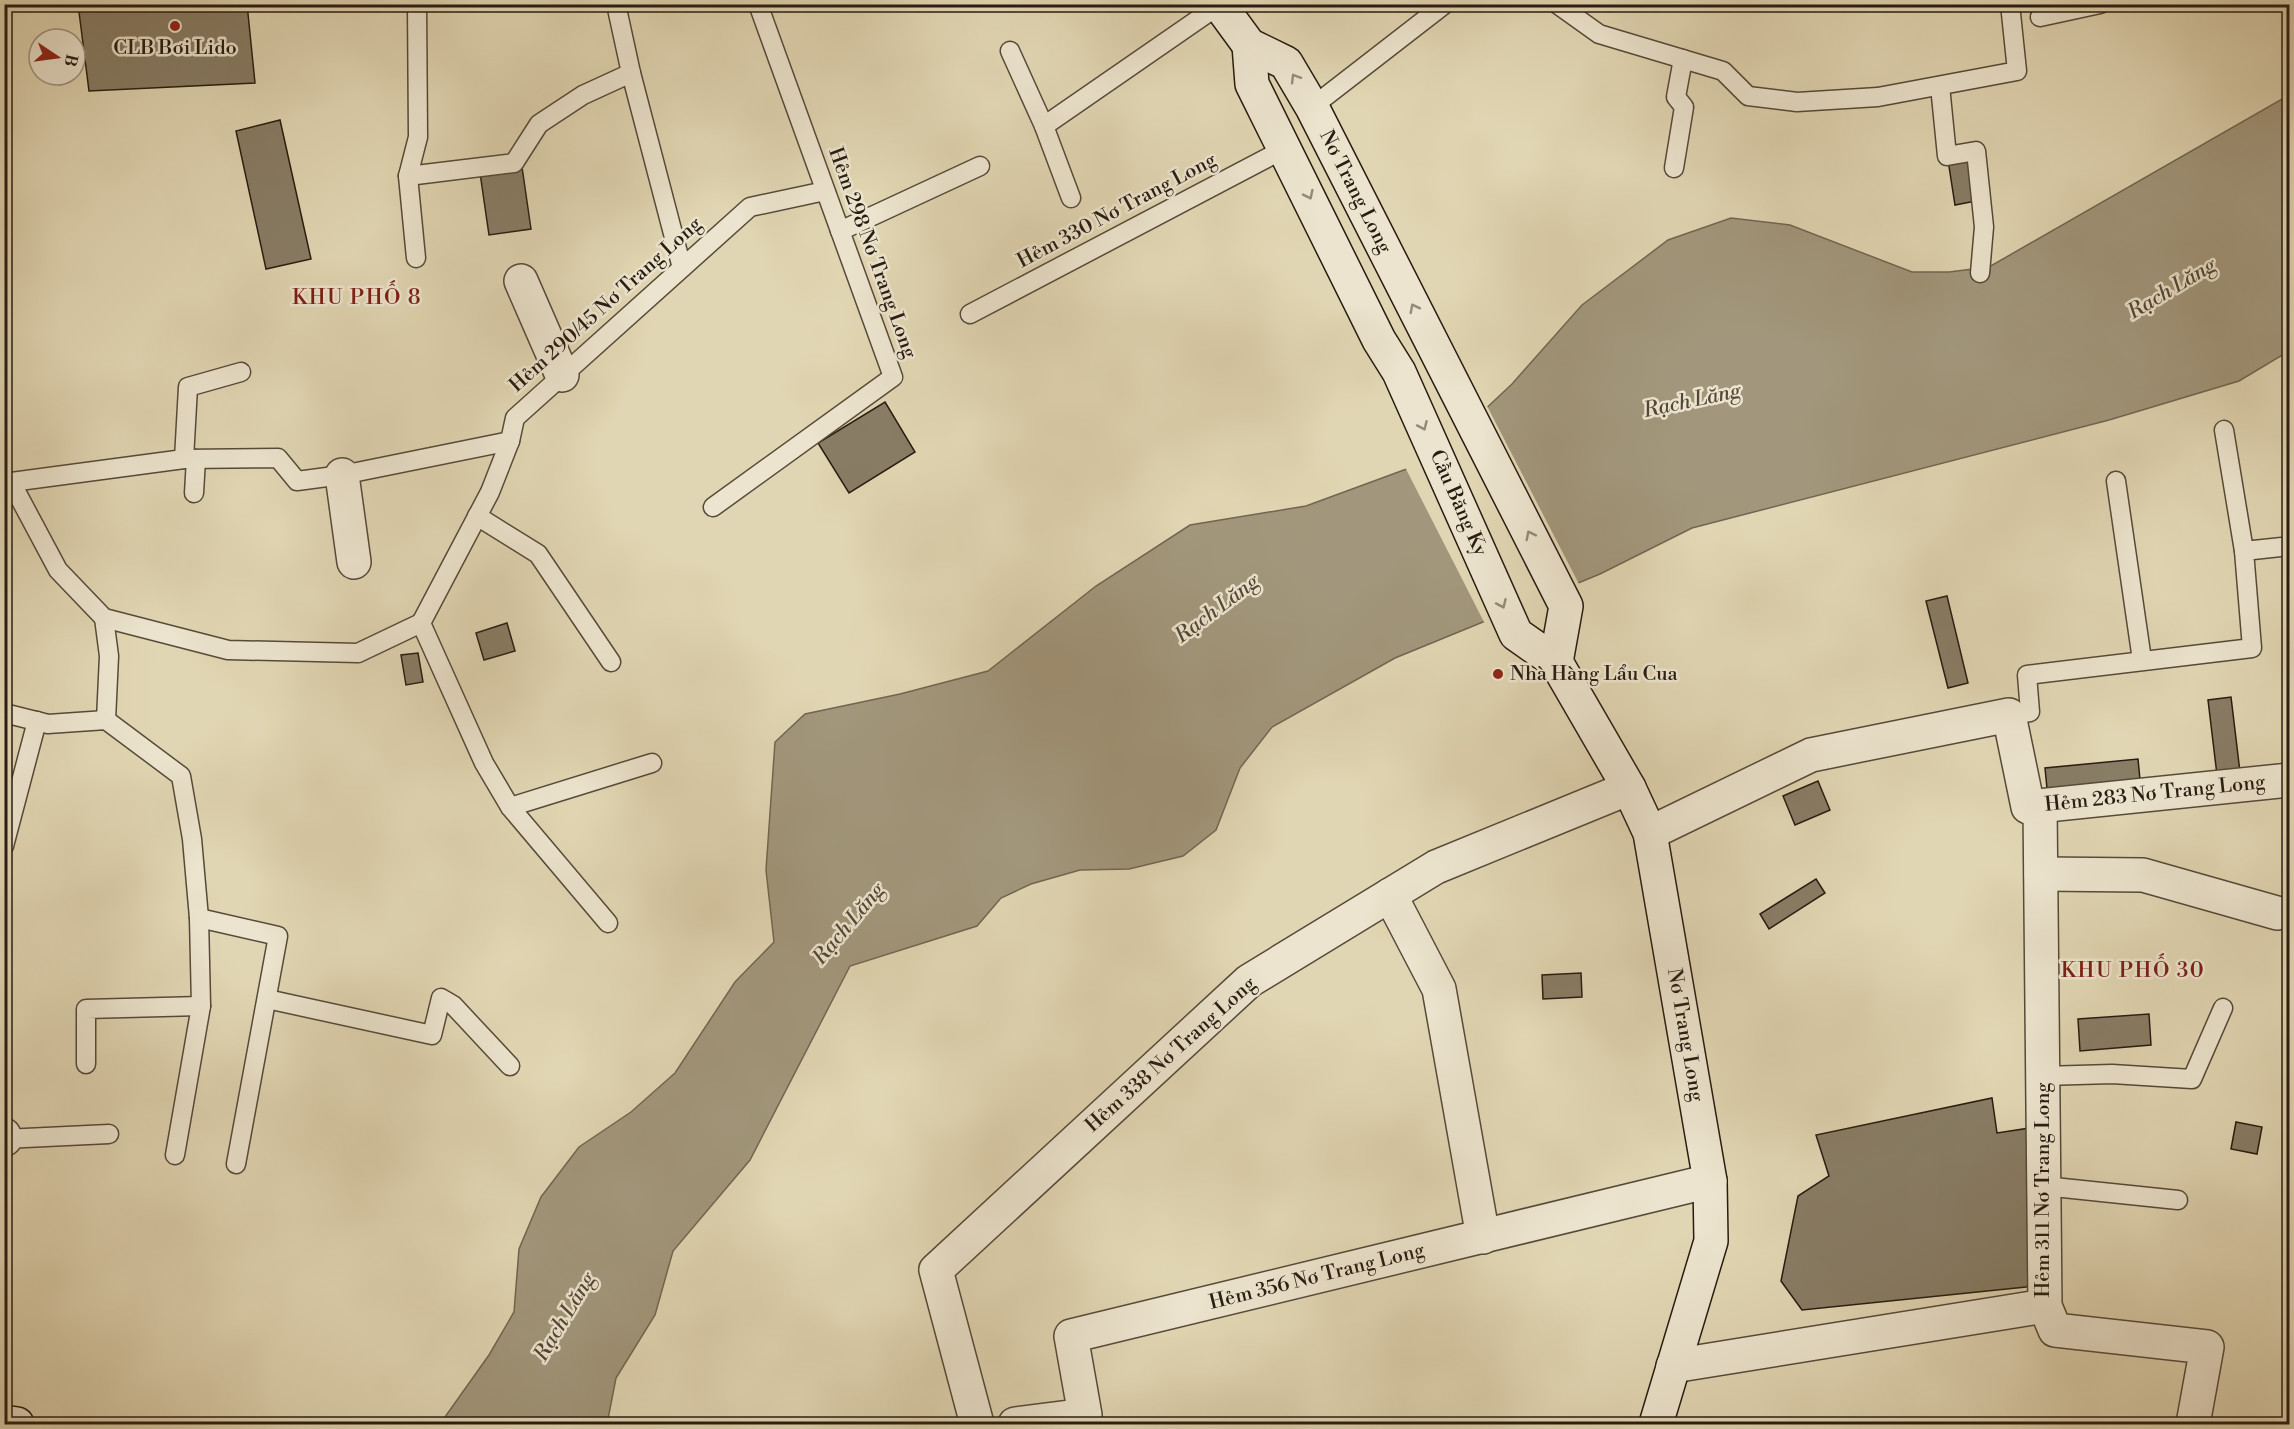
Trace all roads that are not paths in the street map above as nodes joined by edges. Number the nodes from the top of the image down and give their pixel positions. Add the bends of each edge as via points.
1 (417, 4) edge
2 (616, 4) edge
3 (758, 4) edge
4 (1444, 4) edge
5 (1557, 4) edge
6 (2010, 4) edge
7 (2100, 4) edge
8 (1219, 5) edge
9 (2040, 17) dead end
10 (1249, 45) junction
11 (1010, 51) dead end
12 (1683, 59) junction
13 (630, 73) junction
14 (1940, 86) junction
15 (1312, 107) junction
16 (1044, 126) junction
17 (1286, 148) junction
18 (980, 166) dead end
19 (1674, 168) dead end
20 (408, 176) junction
21 (825, 191) junction
22 (1071, 198) dead end
23 (840, 231) junction
24 (416, 258) dead end
25 (682, 268) junction
26 (1980, 273) dead end
27 (521, 280) dead end
28 (970, 314) dead end
29 (241, 372) dead end
30 (562, 375) junction
31 (2224, 430) dead end
32 (510, 441) junction
33 (190, 459) junction
34 (342, 475) junction
35 (2116, 481) dead end
36 (8, 483) edge
37 (194, 493) dead end
38 (713, 507) dead end
39 (477, 516) junction
40 (2289, 546) edge
41 (2244, 550) junction
42 (354, 562) dead end
43 (104, 618) junction
44 (421, 623) junction
45 (1516, 634) joint
46 (2142, 660) junction
47 (611, 662) dead end
48 (1556, 662) junction
49 (4, 713) edge
50 (2009, 715) junction
51 (106, 720) junction
52 (37, 721) junction
53 (652, 762) dead end
54 (2289, 780) edge
55 (1629, 788) junction
56 (2040, 806) junction
57 (510, 807) junction
58 (1650, 833) junction
59 (4, 846) edge
60 (2041, 874) junction
61 (1390, 895) junction
62 (2277, 914) dead end
63 (199, 918) junction
64 (608, 923) dead end
65 (267, 999) junction
66 (201, 1006) junction
67 (2223, 1008) dead end
68 (86, 1064) dead end
69 (510, 1065) dead end
70 (2043, 1076) junction
71 (109, 1134) dead end
72 (5, 1138) edge
73 (175, 1155) dead end
74 (236, 1164) dead end
75 (1710, 1180) junction
76 (2044, 1186) junction
77 (2178, 1200) dead end
78 (1483, 1237) junction
79 (2045, 1306) junction
80 (1673, 1366) junction
81 (4, 1422) edge
82 (17, 1425) edge
83 (977, 1425) edge
84 (1015, 1425) edge
85 (1656, 1425) edge
86 (2193, 1425) edge

1 - 20 lane via 418,137
2 - 13 lane
3 - 21 lane, Hẻm 298 Nơ Trang Long
4 - 15 lane
5 - 12 lane via 1599,34
6 - 14 lane via 2017,71
7 - 9 lane
8 - 10 street, Nơ Trang Long
8 - 16 lane
15 -> 10 street, Nơ Trang Long via 1286,63
10 - 17 street via 1252,84
11 - 16 lane
12 - 14 lane via 1723,71 1748,96 1797,102 1878,97
12 - 19 lane via 1676,97 1684,107
13 - 20 lane via 583,95 538,124 514,164
13 - 25 lane
14 - 26 lane via 1947,156 1976,151 1984,227
48 -> 15 street, Nơ Trang Long via 1566,606
16 - 22 lane
17 - 28 lane, Hẻm 330 Nơ Trang Long
17 -> 45 street, Cầu Băng Ky via 1379,340 1399,372
18 - 23 lane
20 - 24 lane
21 - 23 lane, Hẻm 298 Nơ Trang Long
21 - 25 lane, Hẻm 290/45 Nơ Trang Long via 750,207
23 - 38 lane, Hẻm 298 Nơ Trang Long via 893,377
25 - 30 lane, Hẻm 290/45 Nơ Trang Long
27 - 30 street
29 - 33 lane via 188,387
30 - 32 lane, Hẻm 290/45 Nơ Trang Long via 515,418
31 - 41 lane
32 - 34 lane
32 - 39 lane, Hẻm 290/45 Nơ Trang Long
33 - 34 lane via 278,458 297,481
33 - 36 lane
33 - 37 lane
34 - 42 street
35 - 46 lane
36 - 43 lane via 58,570
39 - 44 lane, Hẻm 290/45 Nơ Trang Long
39 - 47 lane via 538,554
40 - 41 lane
41 - 46 lane via 2252,648
43 - 44 lane via 228,650 357,653
43 - 51 lane via 109,656
44 - 57 lane via 484,763
45 - 48 street, Nơ Trang Long
46 - 50 lane via 2027,675 2030,712
48 - 55 street, Nơ Trang Long
49 - 52 lane
50 - 56 street, Hẻm 283 Nơ Trang Long via 2028,807
50 - 58 street via 1811,755
51 - 52 lane via 48,724
51 - 63 lane via 181,777 192,839
52 - 59 lane
53 - 57 lane
54 - 56 street, Hẻm 283 Nơ Trang Long
55 - 58 street, Nơ Trang Long
55 - 61 street, Hẻm 338 Nơ Trang Long via 1436,867
56 - 60 street, Hẻm 311 Nơ Trang Long
57 - 64 lane
58 - 75 street, Nơ Trang Long
60 - 62 street via 2143,875
60 - 70 street, Hẻm 311 Nơ Trang Long
61 - 78 street via 1438,988
61 - 83 street, Hẻm 338 Nơ Trang Long via 1249,981 936,1270
63 - 65 lane via 278,936
63 - 66 lane
65 - 69 lane via 432,1035 441,998 453,1005
65 - 74 lane
66 - 68 lane via 87,1009
66 - 73 lane
67 - 70 lane via 2193,1079 2112,1074
70 - 76 street, Hẻm 311 Nơ Trang Long
71 - 72 lane
75 - 78 street, Hẻm 356 Nơ Trang Long
75 - 80 street, Nơ Trang Long via 1711,1241
76 - 77 lane
76 - 79 street, Hẻm 311 Nơ Trang Long
78 - 84 street, Hẻm 356 Nơ Trang Long via 1071,1336 1085,1415
79 - 80 street, Hẻm 311 Nơ Trang Long
79 - 86 street via 2055,1330 2206,1347
80 - 85 street, Nơ Trang Long
81 - 82 street

